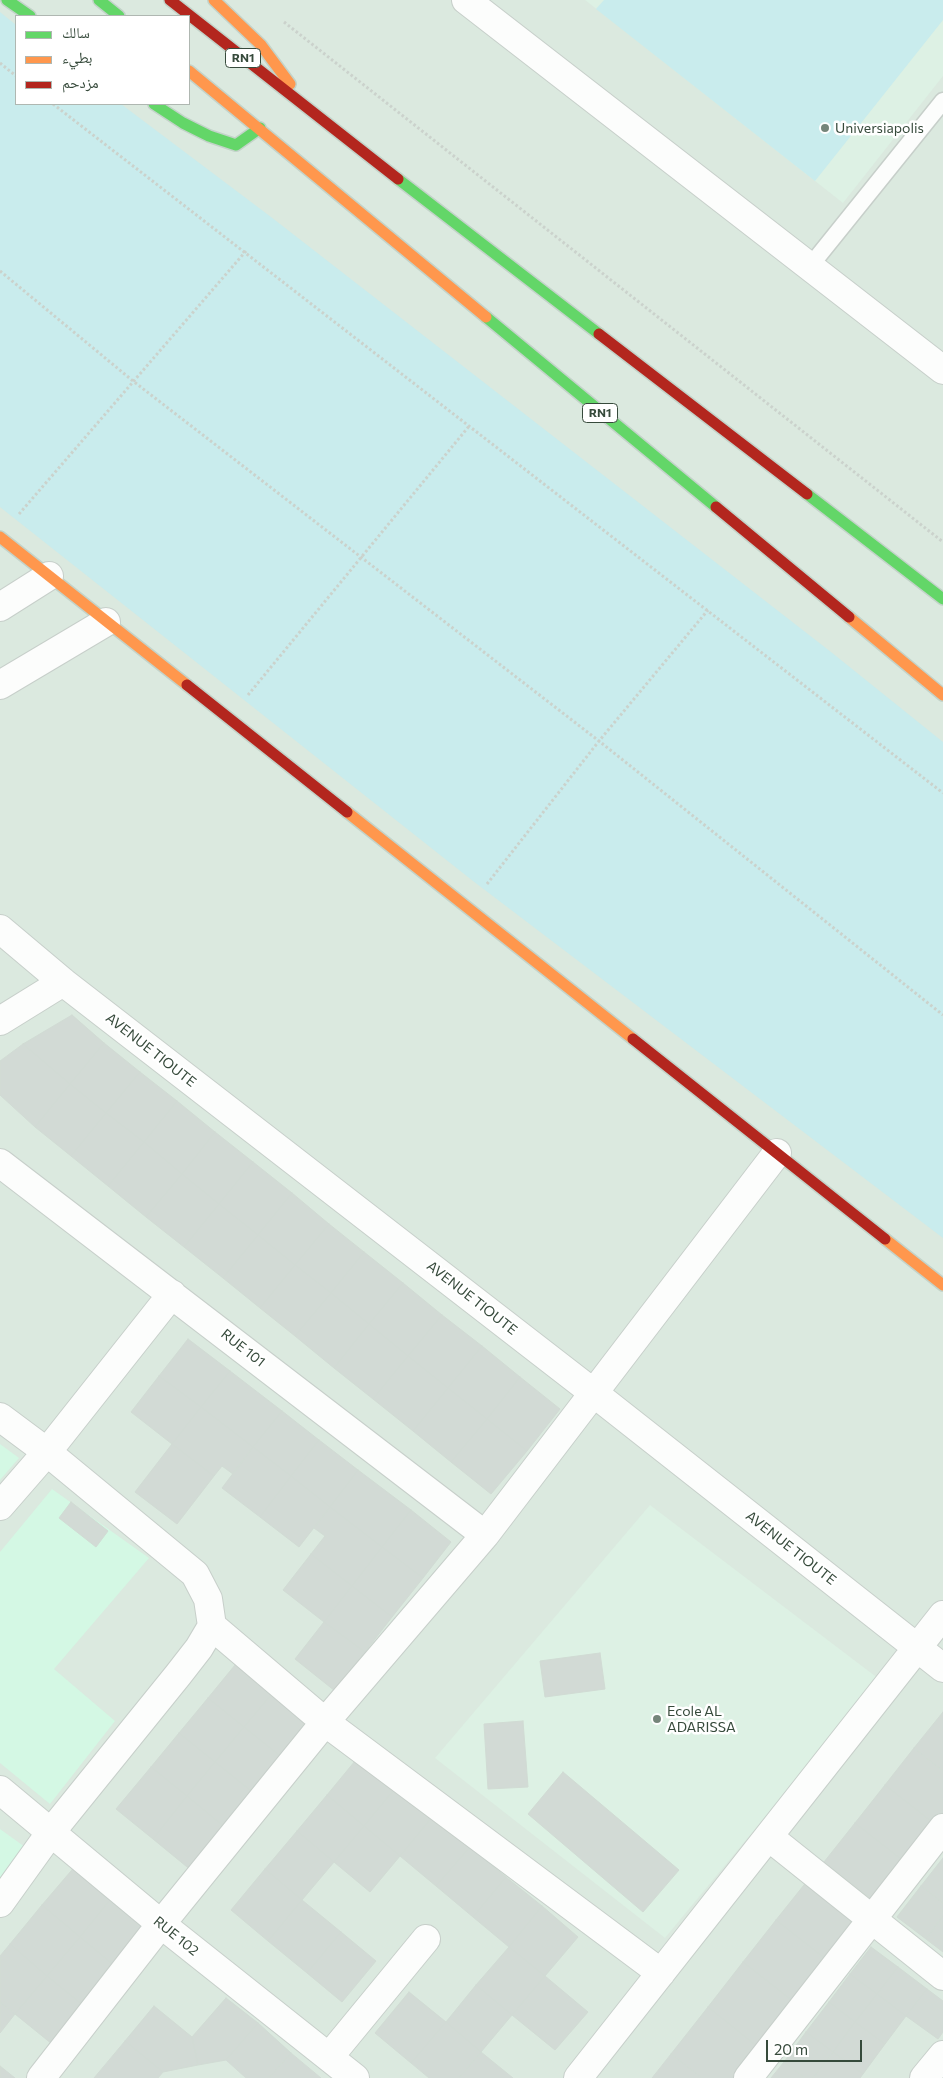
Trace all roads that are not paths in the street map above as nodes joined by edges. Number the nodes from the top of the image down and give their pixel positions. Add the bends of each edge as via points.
1 (7, 0) edge
2 (99, 0) edge
3 (170, 0) edge
4 (214, 0) edge
5 (466, 0) edge
6 (29, 15) edge
7 (118, 15) edge
8 (189, 15) edge
9 (190, 16) edge
10 (190, 72) edge
11 (943, 102) edge
12 (156, 105) edge
13 (316, 116) junction
14 (260, 128) junction
15 (811, 266) junction
16 (943, 370) edge
17 (0, 537) edge
18 (49, 576) junction
19 (943, 599) edge
20 (0, 607) edge
21 (106, 622) junction
22 (0, 685) edge
23 (943, 695) edge
24 (0, 930) edge
25 (63, 982) junction
26 (0, 1021) edge
27 (777, 1153) junction
28 (0, 1163) edge
29 (943, 1285) edge
30 (172, 1294) junction
31 (595, 1394) junction
32 (0, 1417) edge
33 (47, 1452) junction
34 (0, 1506) edge
35 (485, 1535) junction
36 (943, 1615) edge
37 (212, 1626) junction
38 (917, 1648) junction
39 (943, 1668) edge
40 (325, 1722) junction
41 (0, 1790) edge
42 (943, 1828) edge
43 (50, 1832) junction
44 (769, 1838) junction
45 (0, 1902) edge
46 (873, 1921) junction
47 (161, 1924) junction
48 (426, 1939) dead end
49 (660, 1973) junction
50 (943, 1976) edge
51 (943, 2055) edge
52 (329, 2057) junction
53 (42, 2078) edge
54 (356, 2078) edge
55 (578, 2078) edge
56 (748, 2078) edge
57 (924, 2078) edge

1 - 6 main road
2 - 7 main road
3 - 8 main road, RN1
4 - 13 main road via 261,45
5 - 15 street
9 - 13 main road, RN1
10 - 14 main road, RN1
11 - 15 lane
12 - 14 main road via 209,136 236,144
13 - 19 main road, RN1
14 - 23 main road, RN1
15 - 16 street
17 - 18 main road
18 - 20 street
18 - 21 main road
21 - 22 street
21 - 27 main road
24 - 25 street, AVENUE TIOUTE
25 - 26 street
25 - 31 street, AVENUE TIOUTE
27 - 29 main road
27 - 31 street
28 - 30 street, RUE 101
30 - 33 street
30 - 35 street, RUE 101
31 - 35 street
31 - 38 street, AVENUE TIOUTE
32 - 33 street
33 - 34 street
33 - 37 street via 195,1574 208,1599
35 - 40 street
36 - 38 street
37 - 40 street
37 - 43 street via 178,1675
38 - 39 street, AVENUE TIOUTE
38 - 44 street
40 - 47 street
40 - 49 street
41 - 43 street, RUE 102
42 - 46 street
43 - 45 street
43 - 47 street, RUE 102
44 - 46 street
44 - 49 street
46 - 50 street
46 - 56 street
47 - 52 street, RUE 102
47 - 53 street
48 - 52 street
49 - 55 street
51 - 57 street
52 - 54 street, RUE 102

